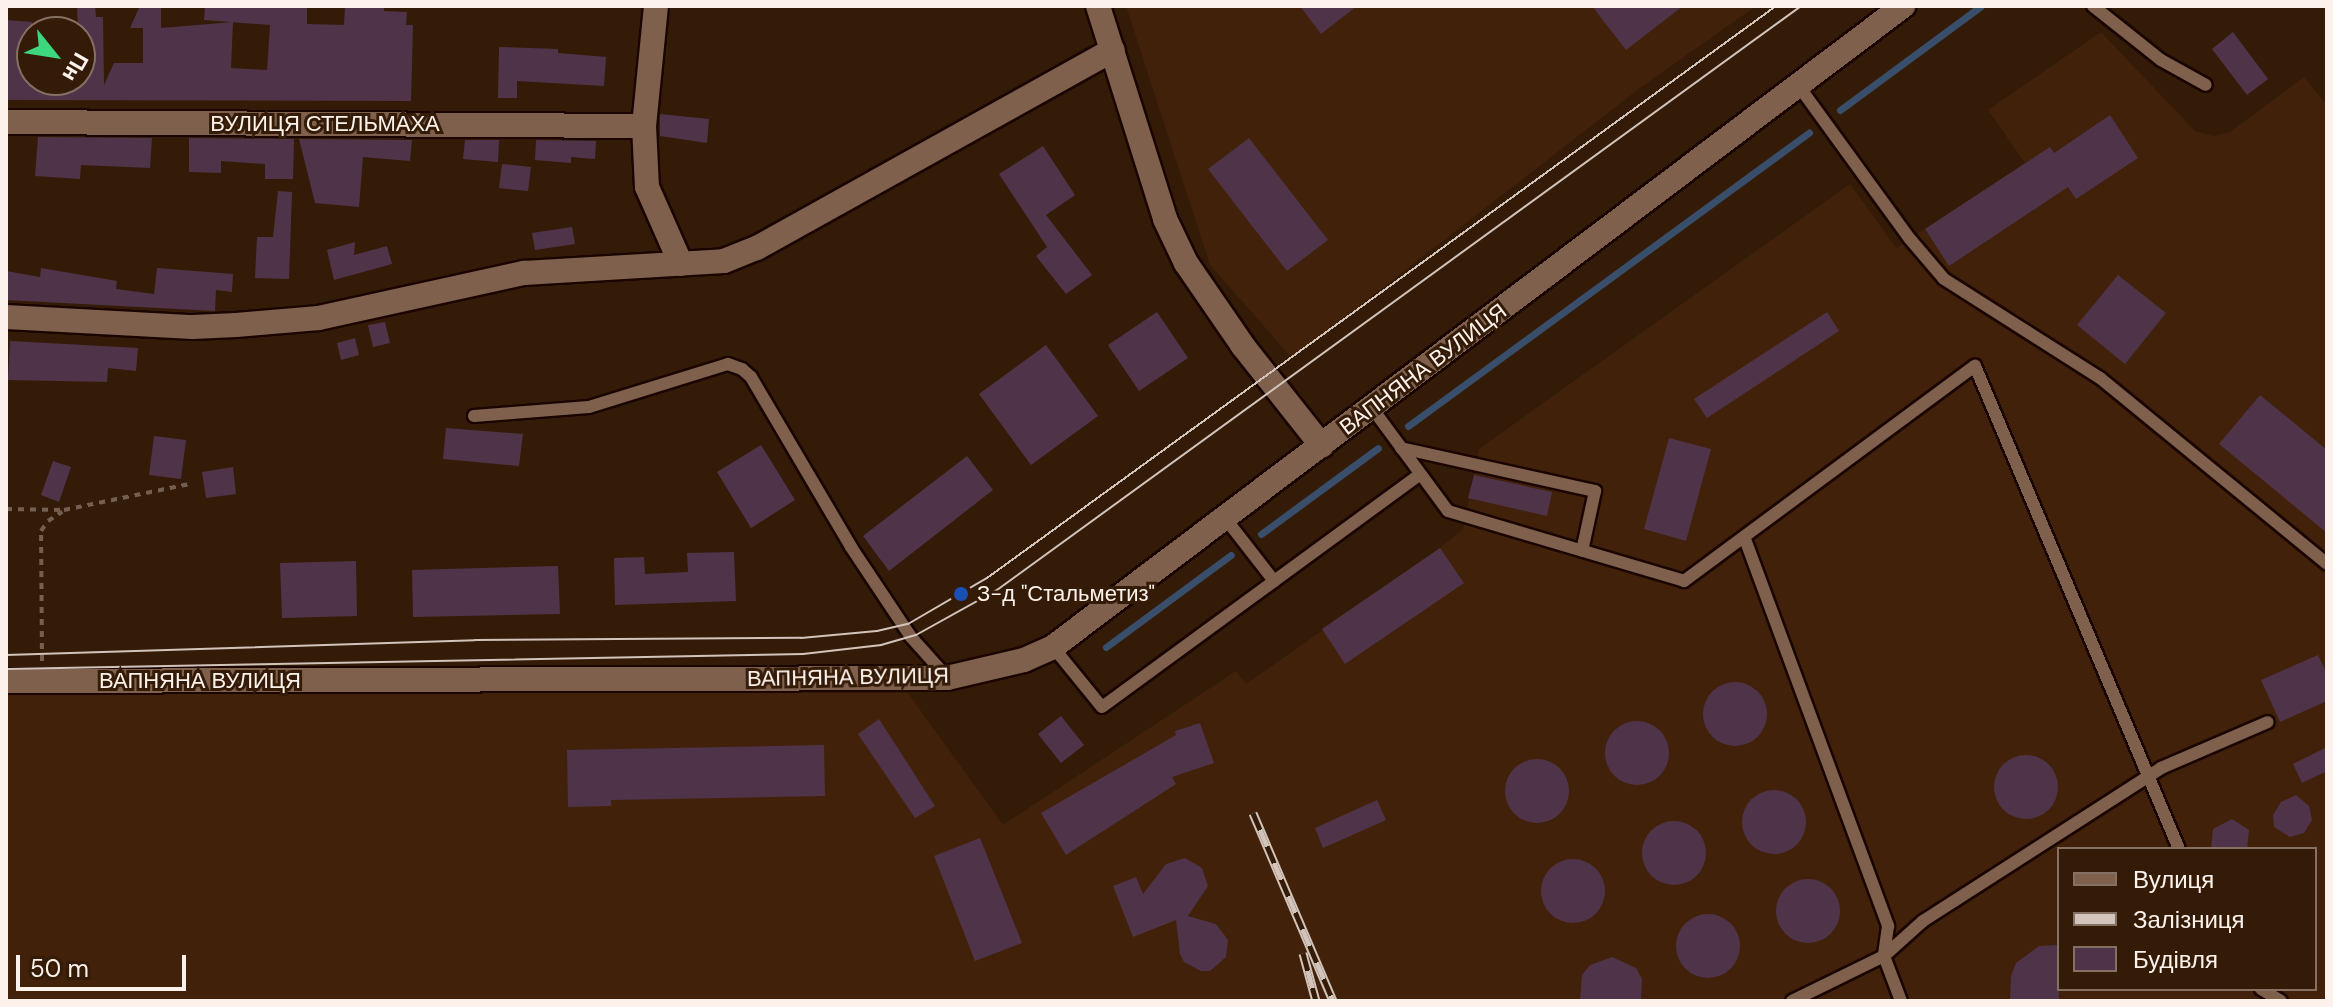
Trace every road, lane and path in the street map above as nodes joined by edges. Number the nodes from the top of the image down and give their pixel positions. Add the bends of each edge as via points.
1 (656, 6) edge
2 (1098, 6) edge
3 (1903, 6) edge
4 (2093, 6) edge
5 (1113, 50) junction
6 (1798, 85) junction
7 (2206, 85) dead end
8 (6, 122) edge
9 (644, 126) junction
10 (681, 264) junction
11 (6, 317) edge
12 (1372, 408) junction
13 (474, 416) dead end
14 (1322, 446) junction
15 (1401, 448) junction
16 (1420, 474) junction
17 (189, 484) dead end
18 (6, 509) edge
19 (64, 510) junction
20 (1225, 518) junction
21 (1745, 539) junction
22 (1582, 551) junction
23 (2327, 564) edge
24 (1274, 581) junction
25 (1053, 647) junction
26 (947, 678) junction
27 (6, 681) edge
28 (42, 682) junction
29 (2268, 722) dead end
30 (2148, 779) junction
31 (2178, 847) edge
32 (1884, 956) junction
33 (1792, 1001) edge
34 (1901, 1001) edge

1 - 9 street
2 - 5 street
3 - 6 street, ВАПНЯНА ВУЛИЦЯ
4 - 7 lane via 2161,60
5 - 10 street via 757,248 724,261
5 - 14 street via 1165,219 1186,263
6 - 12 street, ВАПНЯНА ВУЛИЦЯ
6 - 23 lane via 1944,279 2100,378
8 - 9 street, ВУЛИЦЯ СТЕЛЬМАХА
9 - 10 street via 647,187
10 - 11 street via 524,273 319,318 236,325
12 - 14 street, ВАПНЯНА ВУЛИЦЯ
12 - 15 lane
13 - 26 lane via 589,407 728,364 742,369 851,547 911,637
14 - 20 street, ВАПНЯНА ВУЛИЦЯ
15 - 16 lane
15 - 22 lane via 1595,491
16 - 22 lane via 1448,511
16 - 24 lane
17 - 19 path
18 - 19 path
19 - 28 path via 41,531
20 - 24 lane
20 - 25 street, ВАПНЯНА ВУЛИЦЯ
21 - 22 lane via 1684,581
21 - 30 lane via 1975,366
21 - 32 lane via 1888,926
24 - 25 lane via 1102,707
25 - 26 street, ВАПНЯНА ВУЛИЦЯ via 1024,660
26 - 28 street, ВАПНЯНА ВУЛИЦЯ
27 - 28 street, ВАПНЯНА ВУЛИЦЯ
29 - 30 lane via 2161,768
30 - 31 lane
30 - 32 lane via 1923,921
32 - 33 lane
32 - 34 lane

